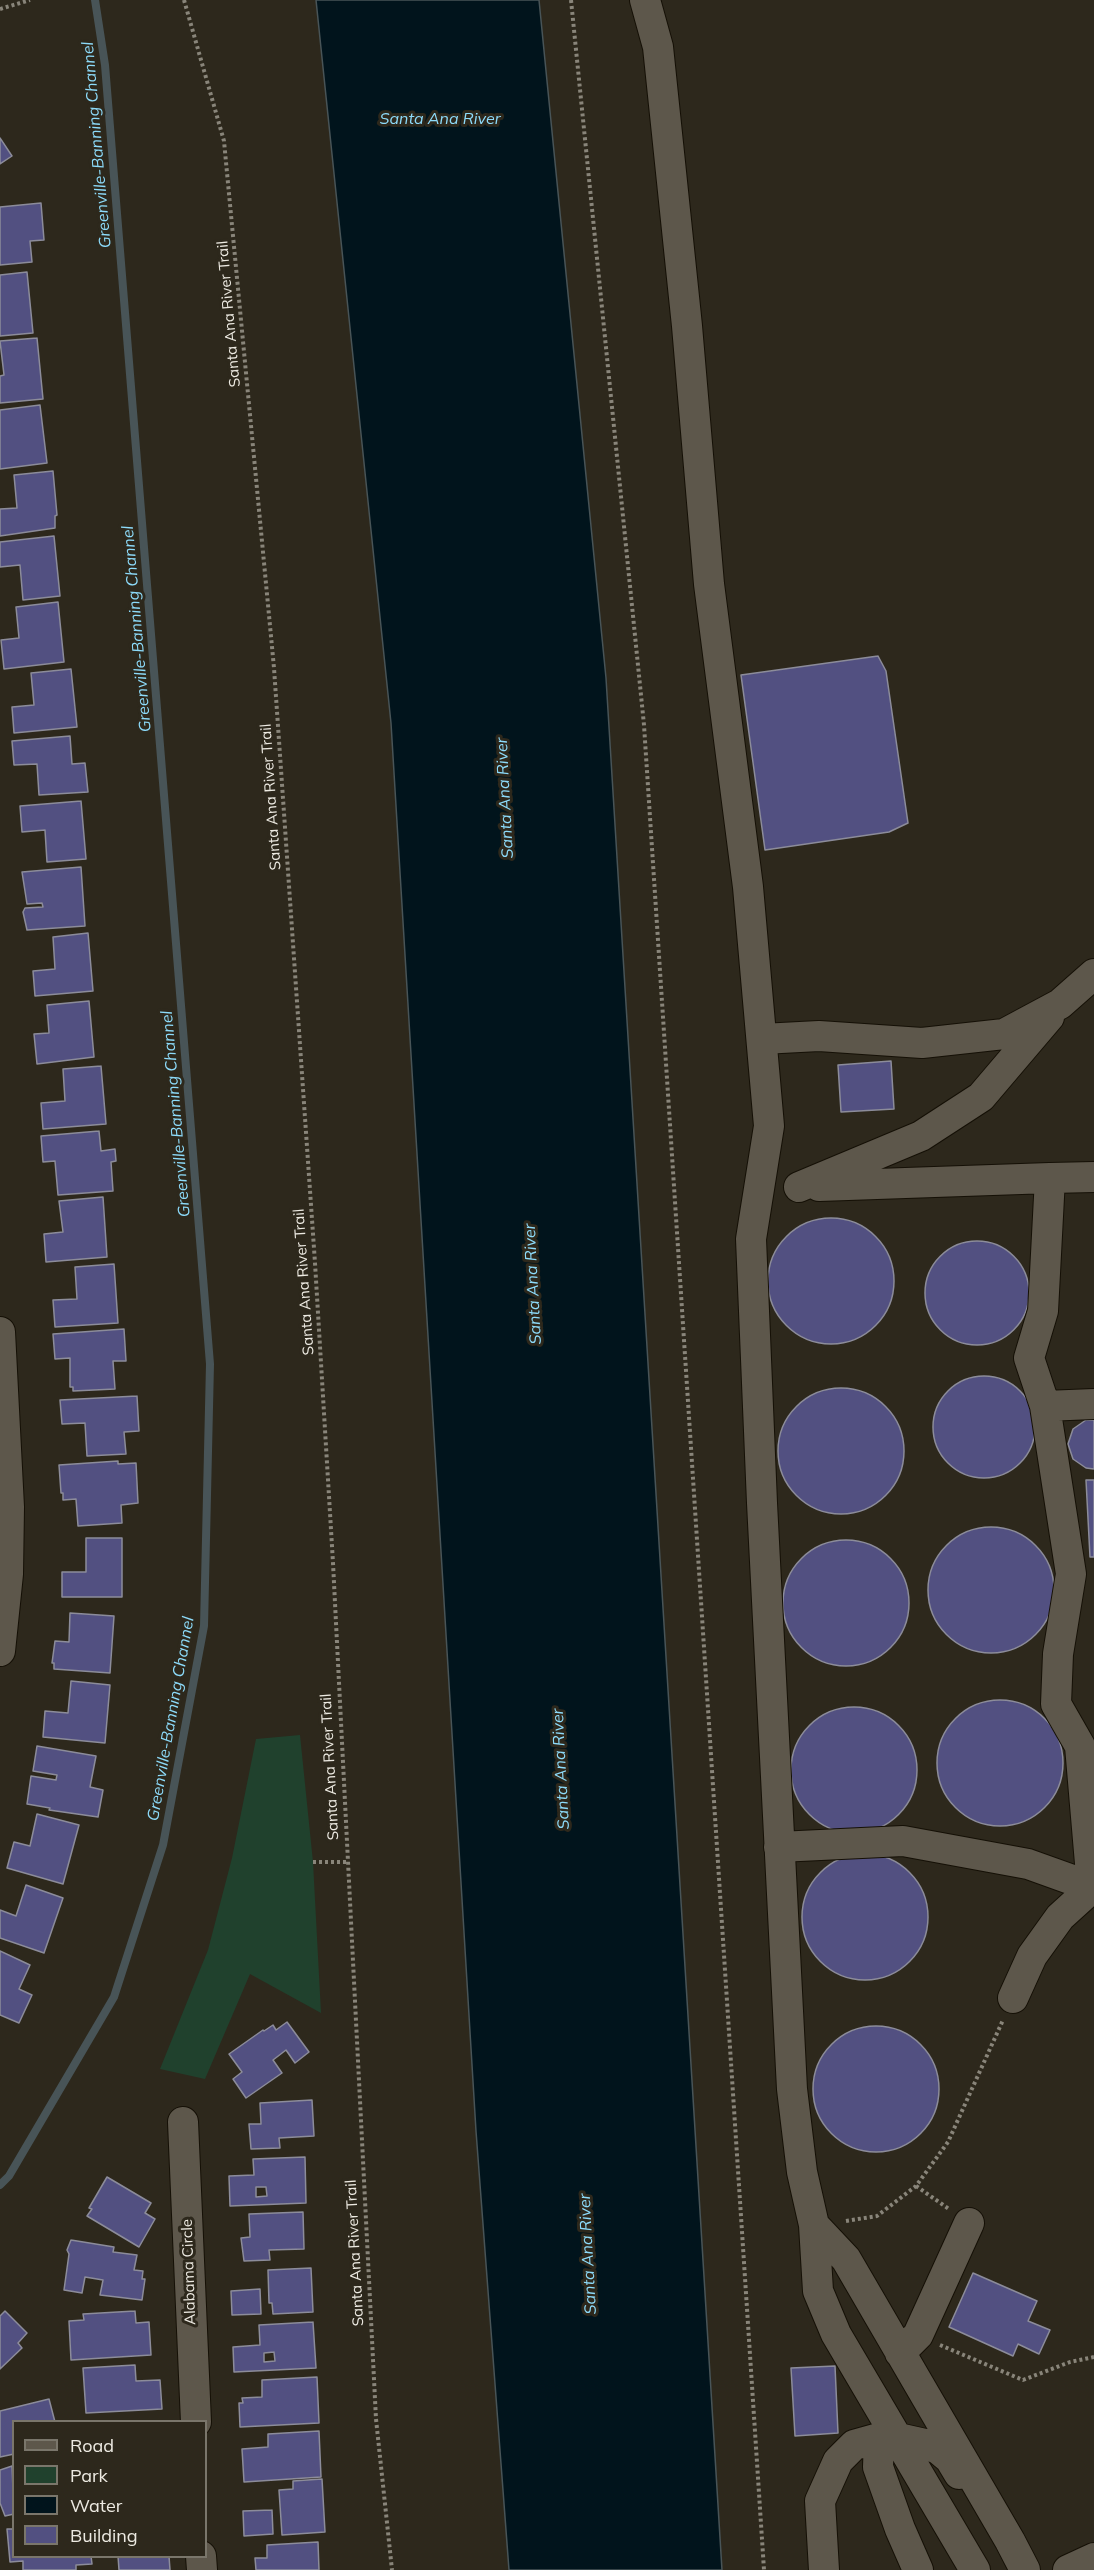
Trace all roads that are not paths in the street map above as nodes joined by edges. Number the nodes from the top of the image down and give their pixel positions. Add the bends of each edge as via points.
1 (645, 0) edge
2 (1091, 982) edge
3 (1060, 1004) junction
4 (762, 1039) junction
5 (1094, 1177) edge
6 (1050, 1178) junction
7 (799, 1187) junction
8 (758, 1189) junction
9 (0, 1332) edge
10 (1094, 1404) edge
11 (1045, 1406) junction
12 (1082, 1574) edge
13 (0, 1646) edge
14 (1087, 1742) edge
15 (779, 1847) junction
16 (1093, 1886) edge
17 (1013, 1998) road end
18 (183, 2122) dead end
19 (969, 2223) road end
20 (814, 2225) junction
21 (909, 2344) junction
22 (196, 2420) edge
23 (889, 2438) junction
24 (921, 2479) junction
25 (1094, 2558) edge
26 (824, 2570) edge
27 (918, 2570) edge
28 (975, 2570) edge
29 (990, 2570) edge
30 (1022, 2570) edge
31 (1068, 2570) edge

1 - 4 street via 658,47 710,584 748,887
2 - 3 street
3 - 4 street via 1004,1034 922,1043 819,1036
3 - 7 street via 981,1097 921,1136
4 - 8 street via 769,1126
5 - 6 street
6 - 7 street
6 - 11 street via 1043,1311 1029,1358
7 - 8 street
8 - 15 street via 751,1239
9 - 13 street via 9,1507 8,1574
10 - 11 street
11 - 12 street
12 - 14 street via 1058,1654 1056,1704
14 - 16 street
15 - 16 street via 903,1841 1028,1864
15 - 20 street via 792,2089 802,2172
16 - 17 street via 1060,1917 1032,1956
18 - 22 street, Alabama Circle
19 - 21 street
20 - 21 street via 846,2259
20 - 23 street via 818,2291 826,2314
21 - 30 street
23 - 24 street
23 - 26 street via 855,2445 837,2461 820,2501
23 - 27 street via 878,2467
23 - 30 street via 938,2449 950,2459
24 - 28 street
24 - 29 street via 947,2500
25 - 31 street

